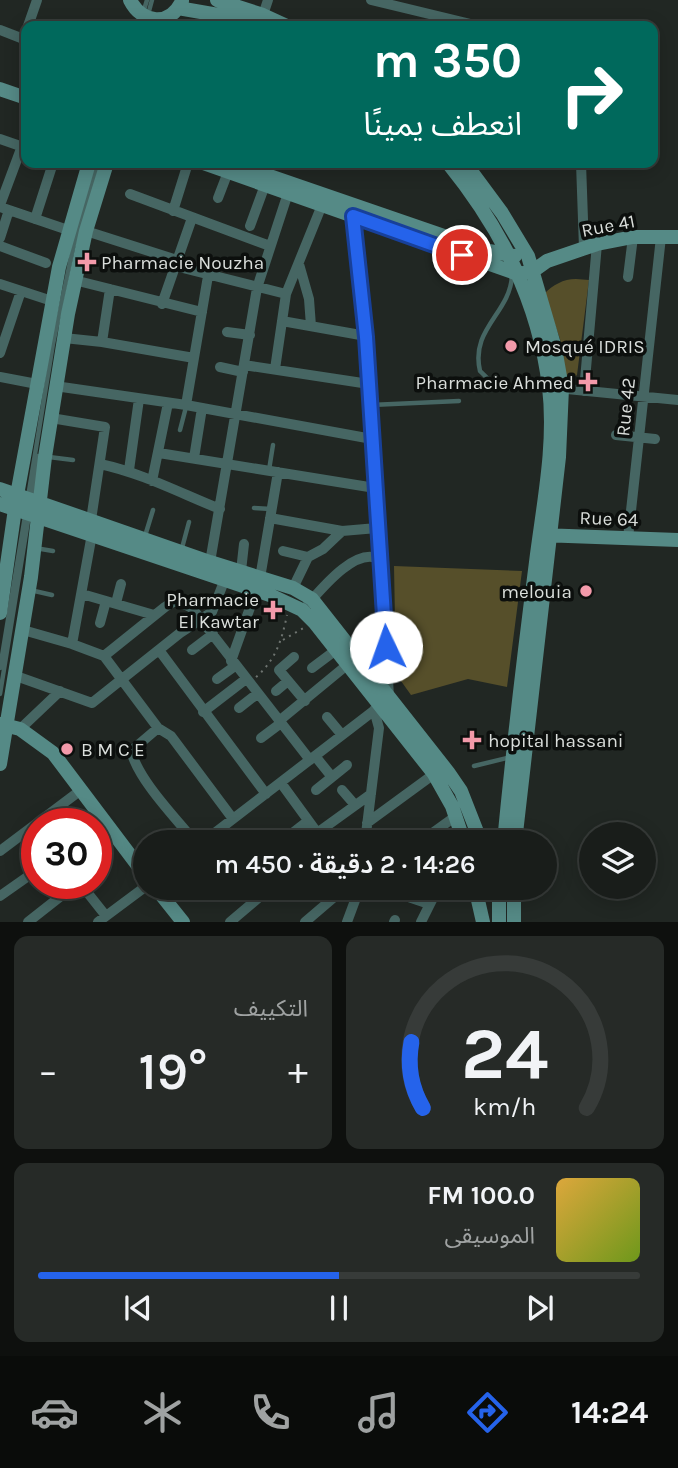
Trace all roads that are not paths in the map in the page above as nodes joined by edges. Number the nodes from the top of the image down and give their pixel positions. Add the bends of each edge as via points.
1 (37, 0) edge
2 (150, 0) edge
3 (217, 0) edge
4 (371, 0) edge
5 (180, 4) edge
6 (262, 14) edge
7 (139, 16) edge
8 (30, 21) edge
9 (458, 21) edge
10 (0, 30) edge
11 (21, 36) edge
12 (0, 89) edge
13 (21, 94) edge
14 (0, 139) edge
15 (21, 146) edge
16 (21, 152) edge
17 (51, 168) edge
18 (87, 168) edge
19 (101, 168) edge
20 (102, 168) edge
21 (186, 168) edge
22 (230, 168) edge
23 (236, 168) edge
24 (239, 168) edge
25 (452, 168) edge
26 (469, 168) edge
27 (582, 168) edge
28 (5, 177) edge
29 (265, 185) junction
30 (290, 188) junction
31 (130, 194) dead end
32 (218, 198) dead end
33 (322, 205) junction
34 (3, 207) edge
35 (173, 211) junction
36 (353, 216) junction
37 (192, 218) junction
38 (35, 219) junction
39 (250, 226) dead end
40 (68, 230) junction
41 (86, 231) junction
42 (633, 237) junction
43 (661, 237) junction
44 (678, 237) edge
45 (0, 238) edge
46 (0, 246) edge
47 (270, 246) junction
48 (590, 246) junction
49 (510, 256) junction
50 (528, 256) junction
51 (547, 261) junction
52 (46, 263) dead end
53 (176, 263) junction
54 (299, 264) junction
55 (521, 272) junction
56 (208, 276) junction
57 (628, 277) dead end
58 (74, 280) junction
59 (0, 285) edge
60 (257, 288) junction
61 (110, 289) junction
62 (21, 291) junction
63 (286, 294) junction
64 (52, 301) junction
65 (162, 304) junction
66 (202, 312) junction
67 (282, 321) junction
68 (311, 326) junction
69 (227, 332) dead end
70 (250, 335) junction
71 (366, 337) junction
72 (64, 338) junction
73 (102, 342) junction
74 (0, 353) edge
75 (194, 358) junction
76 (220, 367) dead end
77 (244, 368) junction
78 (275, 369) junction
79 (0, 377) edge
80 (37, 384) junction
81 (369, 384) junction
82 (553, 385) junction
83 (55, 386) junction
84 (584, 391) junction
85 (643, 398) junction
86 (139, 399) junction
87 (678, 400) edge
88 (460, 401) dead end
89 (168, 403) junction
90 (186, 405) junction
91 (370, 405) junction
92 (202, 408) junction
93 (235, 414) junction
94 (51, 418) junction
95 (180, 430) dead end
96 (616, 435) dead end
97 (639, 437) junction
98 (372, 439) junction
99 (655, 439) dead end
100 (273, 445) dead end
101 (159, 453) junction
102 (45, 457) junction
103 (194, 458) junction
104 (73, 460) dead end
105 (100, 464) junction
106 (228, 464) junction
107 (129, 470) junction
108 (274, 471) junction
109 (152, 481) junction
110 (375, 488) junction
111 (0, 489) edge
112 (0, 504) edge
113 (28, 506) junction
114 (254, 508) dead end
115 (220, 509) junction
116 (153, 510) dead end
117 (271, 514) junction
118 (189, 522) dead end
119 (92, 527) junction
120 (377, 528) junction
121 (342, 531) junction
122 (545, 535) junction
123 (145, 538) junction
124 (628, 538) junction
125 (678, 541) edge
126 (244, 544) dead end
127 (35, 548) junction
128 (53, 551) dead end
129 (181, 551) junction
130 (284, 551) dead end
131 (308, 557) junction
132 (379, 559) junction
133 (209, 568) junction
134 (4, 569) edge
135 (241, 571) junction
136 (225, 579) junction
137 (121, 584) dead end
138 (258, 584) junction
139 (293, 588) junction
140 (29, 590) junction
141 (82, 594) junction
142 (52, 595) dead end
143 (312, 599) junction
144 (111, 602) junction
145 (295, 607) junction
146 (0, 613) edge
147 (154, 615) junction
148 (201, 618) junction
149 (100, 623) dead end
150 (23, 631) junction
151 (213, 634) junction
152 (72, 644) junction
153 (159, 650) junction
154 (192, 650) dead end
155 (336, 650) junction
156 (104, 656) junction
157 (295, 657) dead end
158 (233, 663) junction
159 (347, 665) junction
160 (0, 668) edge
161 (312, 668) dead end
162 (16, 676) junction
163 (123, 679) junction
164 (216, 679) dead end
165 (247, 681) junction
166 (288, 681) junction
167 (60, 691) junction
168 (276, 691) dead end
169 (0, 694) edge
170 (257, 694) junction
171 (304, 701) junction
172 (380, 705) junction
173 (239, 708) dead end
174 (203, 712) junction
175 (327, 717) dead end
176 (280, 722) junction
177 (9, 726) edge
178 (158, 728) junction
179 (342, 735) junction
180 (261, 738) dead end
181 (518, 757) junction
182 (313, 758) junction
183 (0, 764) edge
184 (347, 765) dead end
185 (474, 766) dead end
186 (434, 774) junction
187 (332, 777) junction
188 (281, 783) junction
189 (81, 790) junction
190 (316, 790) dead end
191 (342, 790) dead end
192 (266, 794) junction
193 (371, 794) junction
194 (355, 805) junction
195 (91, 808) edge
196 (456, 816) junction
197 (233, 819) junction
198 (308, 821) junction
199 (367, 823) junction
200 (186, 830) edge
201 (219, 830) edge
202 (296, 830) edge
203 (315, 830) edge
204 (320, 830) edge
205 (366, 830) edge
206 (437, 830) edge
207 (460, 830) edge
208 (476, 830) edge
209 (506, 830) edge
210 (515, 830) edge
211 (112, 838) edge
212 (0, 851) edge
213 (133, 862) edge
214 (21, 881) edge
215 (0, 896) edge
216 (133, 896) edge
217 (165, 900) edge
218 (251, 900) edge
219 (330, 900) edge
220 (355, 900) edge
221 (417, 900) edge
222 (433, 900) edge
223 (477, 900) edge
224 (501, 900) edge
225 (509, 900) edge
226 (429, 904) junction
227 (480, 918) edge
228 (102, 919) edge
229 (28, 922) edge
230 (183, 922) edge
231 (230, 922) edge
232 (304, 922) edge
233 (347, 922) edge
234 (421, 922) edge
235 (499, 922) edge
236 (514, 922) edge

1 - 8 street
2 - 7 lane
3 - 6 street
4 - 9 street
5 - 6 street via 223,16
5 - 7 street via 164,18
10 - 11 street
12 - 13 street
14 - 15 street
16 - 28 street
17 - 38 street
18 - 40 street
19 - 113 lane via 77,247
20 - 41 street
21 - 35 street
22 - 32 street
23 - 29 street
24 - 30 street
25 - 49 street
26 - 50 street
27 - 48 street
28 - 34 street
29 - 30 street
29 - 39 street
30 - 33 street
30 - 47 street
30 - 49 street
31 - 35 street
33 - 36 street
33 - 54 street
34 - 38 street
34 - 45 street
35 - 37 street
36 - 55 street
36 - 71 street
37 - 47 street
37 - 53 street
38 - 40 street
40 - 64 street
41 - 53 street
41 - 58 street
42 - 43 street, Rue 41
42 - 48 street, Rue 41
42 - 57 street
43 - 44 street, Rue 41
43 - 85 street, Rue 42
46 - 52 street
47 - 60 street
48 - 51 street, Rue 41
48 - 84 street
49 - 50 street
49 - 55 street
50 - 51 street
50 - 55 street
51 - 55 street, Rue 41
53 - 56 street
53 - 65 street
54 - 63 street
54 - 68 street
55 - 82 street
55 - 82 lane via 511,282 478,348 480,371 505,389
56 - 60 street
56 - 66 street
58 - 61 street
58 - 72 street
59 - 62 street
60 - 63 street
60 - 70 street
61 - 65 street
61 - 73 street
62 - 64 street
62 - 74 street
63 - 67 street
64 - 80 street
65 - 66 street
66 - 75 street
67 - 68 street
67 - 78 street
68 - 71 street
69 - 70 street
70 - 77 street
71 - 81 street
72 - 73 street
72 - 83 street
73 - 75 street
75 - 90 street
76 - 77 street
77 - 78 street
77 - 93 street
78 - 81 street
79 - 80 street
80 - 113 street
81 - 91 street
82 - 84 street
82 - 122 street
83 - 86 street
83 - 94 street
84 - 85 street
85 - 87 street
85 - 97 street, Rue 42
86 - 89 street
86 - 107 street
88 - 91 lane
89 - 90 street
89 - 101 street
90 - 92 street
90 - 95 lane
91 - 98 street
92 - 93 street
92 - 103 street
93 - 98 street
93 - 106 street
94 - 102 street
94 - 105 street via 105,427
96 - 97 street
97 - 99 street
97 - 124 street, Rue 42
98 - 110 street
100 - 108 lane
101 - 103 street
101 - 109 street
102 - 104 lane
102 - 113 street
103 - 106 street
105 - 107 street
105 - 119 street
106 - 108 street
106 - 115 street
107 - 109 street
108 - 110 street
108 - 117 street
109 - 115 street
110 - 120 street
111 - 113 street
112 - 113 street
113 - 119 street
113 - 127 street
113 - 134 street
113 - 160 lane
113 - 169 lane
114 - 117 lane
115 - 133 street
116 - 123 lane
117 - 121 street
117 - 138 street
118 - 129 lane
119 - 123 street
119 - 133 street
119 - 141 street
120 - 121 street
120 - 132 street
121 - 131 street
122 - 124 street, Rue 64
122 - 181 street
123 - 129 street
124 - 125 street, Rue 64
126 - 135 street
127 - 128 lane
127 - 140 street
129 - 133 street
130 - 131 street
131 - 139 street
132 - 143 street via 369,556 354,561
132 - 172 street via 383,570
133 - 135 street
133 - 136 street
134 - 146 street
135 - 138 street
136 - 138 street
136 - 148 street via 214,609
137 - 144 street
138 - 139 street
138 - 145 street
138 - 158 street
139 - 143 street
140 - 142 lane
140 - 150 street
141 - 144 street
141 - 152 street
143 - 145 street
143 - 172 street
144 - 147 street
144 - 149 street
145 - 155 street
147 - 148 street via 180,602
147 - 156 street
148 - 151 street
148 - 153 street
150 - 152 street
150 - 162 street
151 - 154 street
151 - 158 street
152 - 156 street
153 - 163 street
153 - 174 street
155 - 159 street
155 - 161 street
156 - 163 street
157 - 166 street via 279,670
158 - 164 street
158 - 165 street
159 - 171 street
159 - 172 street
162 - 167 street
162 - 177 street
163 - 167 street via 92,704
163 - 178 street
165 - 170 street
165 - 174 street
166 - 168 street
166 - 171 street
167 - 177 street
170 - 173 street
170 - 176 street
171 - 176 street
172 - 179 street
172 - 186 street
172 - 193 street
172 - 208 street via 448,772
174 - 192 street
175 - 179 street
176 - 180 street
176 - 182 street
177 - 183 street
177 - 189 street via 53,753
178 - 197 street via 171,736
178 - 200 street via 131,751
179 - 182 street
181 - 185 lane
181 - 209 street
181 - 210 street
182 - 187 street
182 - 188 street
184 - 187 street
186 - 196 street
186 - 199 street
187 - 190 street
188 - 192 street
188 - 198 street
189 - 195 street
189 - 212 street
191 - 194 street
192 - 197 street
193 - 194 street
193 - 199 street
194 - 204 street
196 - 206 street
196 - 207 street
197 - 201 street
198 - 202 street
198 - 203 street
199 - 205 street
211 - 213 street
214 - 215 street
216 - 228 street
217 - 230 street
218 - 231 street
219 - 232 street
220 - 233 street
221 - 226 street
222 - 226 street
223 - 227 street
224 - 235 street
225 - 236 street
226 - 234 street
228 - 229 street via 79,885

